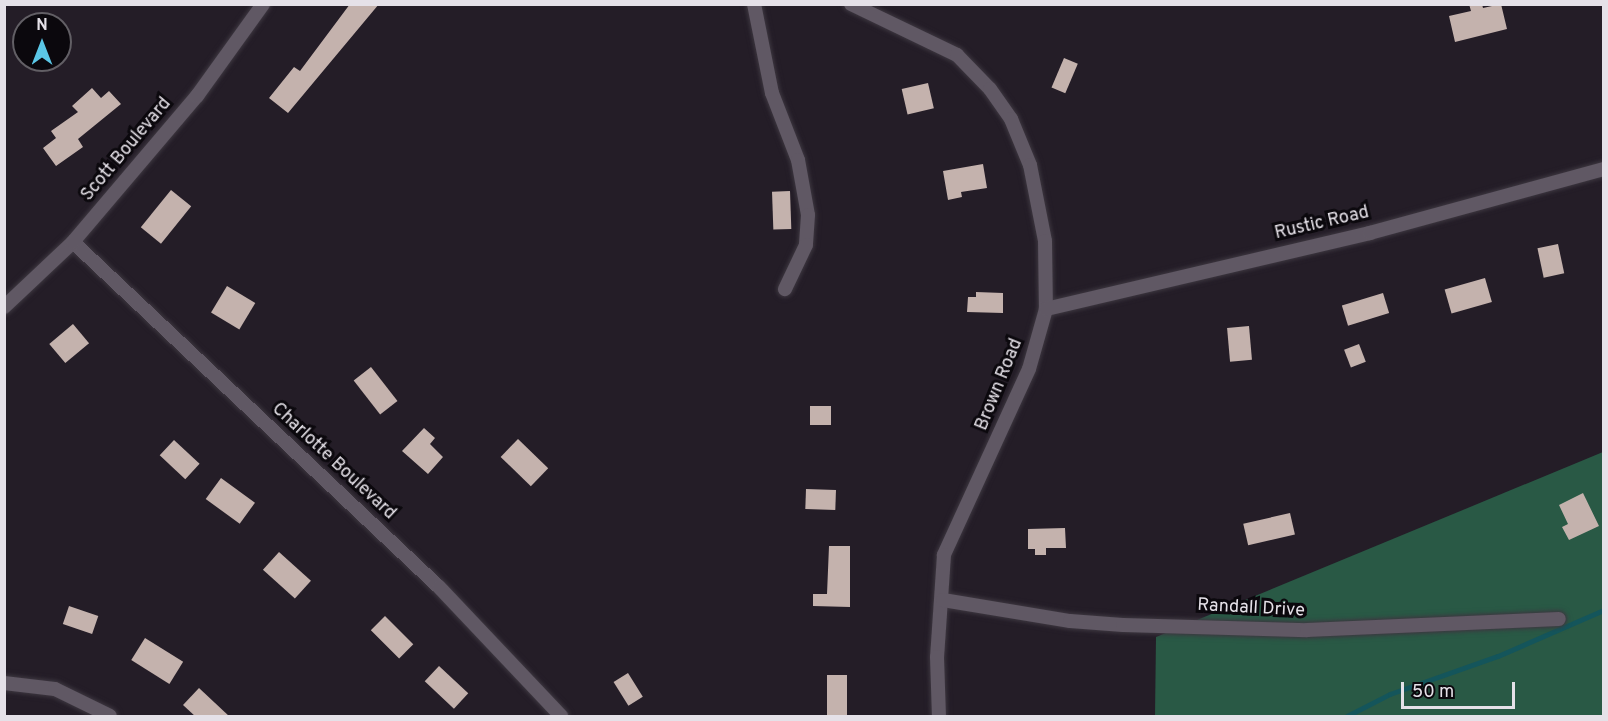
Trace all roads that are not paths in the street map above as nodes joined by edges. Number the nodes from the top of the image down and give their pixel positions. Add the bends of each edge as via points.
1 (263, 4) edge
2 (754, 4) edge
3 (851, 4) edge
4 (1604, 169) edge
5 (73, 242) junction
6 (785, 289) dead end
7 (4, 307) edge
8 (1046, 309) junction
9 (943, 600) junction
10 (1559, 619) dead end
11 (4, 682) edge
12 (110, 717) edge
13 (561, 717) edge
14 (939, 717) edge

1 - 5 street, Scott Boulevard via 196,96
2 - 6 street via 770,84 798,160 808,215 806,244
3 - 8 street, Brown Road via 957,55 990,89 1011,119 1030,165 1045,241
4 - 8 street, Rustic Road via 1370,233
5 - 7 street, Scott Boulevard
5 - 13 street, Charlotte Boulevard via 439,587
8 - 9 street, Brown Road via 1029,369 944,555
9 - 10 street, Randall Drive via 1070,621 1308,630
9 - 14 street, Brown Road via 937,657
11 - 12 street via 55,689

